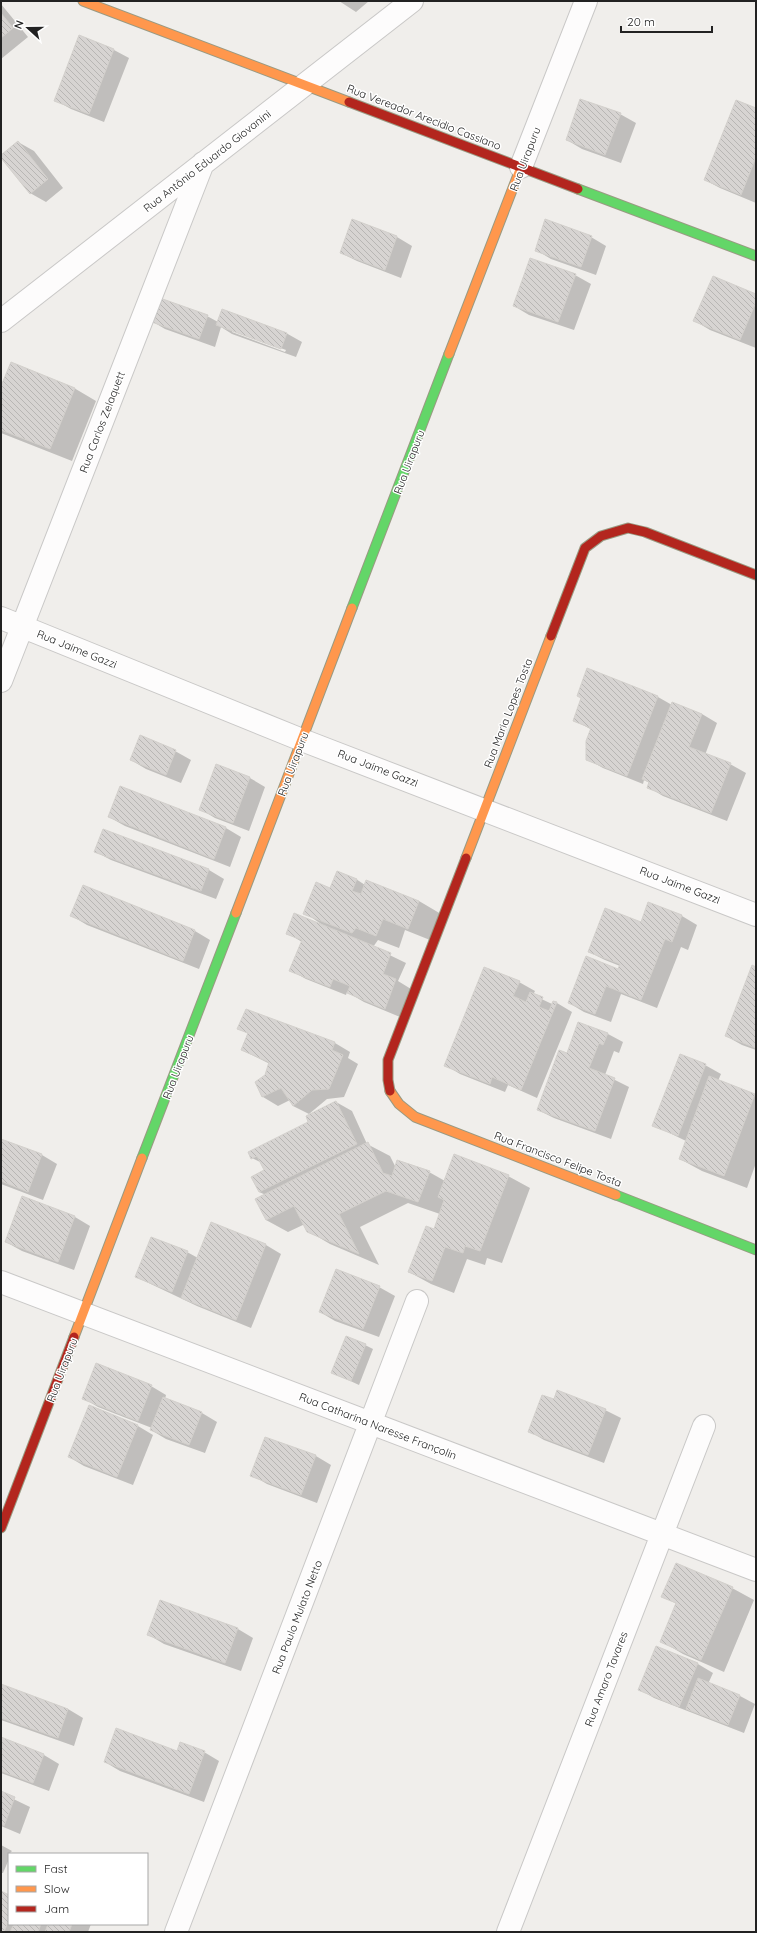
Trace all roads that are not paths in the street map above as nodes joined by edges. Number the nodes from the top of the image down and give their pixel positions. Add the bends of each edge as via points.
1 (83, 1) edge
2 (412, 1) edge
3 (586, 1) edge
4 (306, 85) junction
5 (202, 163) junction
6 (521, 167) junction
7 (756, 256) edge
8 (1, 321) edge
9 (756, 575) edge
10 (1, 618) edge
11 (22, 627) junction
12 (1, 681) edge
13 (302, 740) junction
14 (484, 809) junction
15 (756, 915) edge
16 (388, 1060) joint
17 (756, 1250) edge
18 (1, 1282) edge
19 (417, 1301) dead end
20 (83, 1313) junction
21 (371, 1423) junction
22 (704, 1426) dead end
23 (1, 1528) edge
24 (662, 1534) junction
25 (756, 1570) edge
26 (176, 1932) edge
27 (508, 1932) edge

1 - 4 street, Rua Vereador Arecidio Cassiano
2 - 4 street, Rua Antônio Eduardo Giovanini
3 - 6 street, Rua Uirapuru
4 - 5 street, Rua Antônio Eduardo Giovanini
4 - 6 street, Rua Vereador Arecidio Cassiano
5 - 8 street, Rua Antônio Eduardo Giovanini
5 - 11 street, Rua Carlos Zelaquett
6 - 7 street, Rua Vereador Arecidio Cassiano
6 - 13 street, Rua Uirapuru
9 - 14 street, Rua Maria Lopes Tosta via 645,532 628,528 601,536 585,548
10 - 11 street, Rua Jaime Gazzi
11 - 12 street, Rua Carlos Zelaquett
11 - 13 street, Rua Jaime Gazzi
13 - 14 street, Rua Jaime Gazzi
13 - 20 street, Rua Uirapuru
14 - 15 street, Rua Jaime Gazzi
14 - 16 street, Rua Maria Lopes Tosta
16 - 17 street, Rua Francisco Felipe Tosta via 386,1083 394,1100 415,1116
18 - 20 street, Rua Catharina Naresse Françolin
19 - 21 street, Rua Paulo Mulato Netto
20 - 21 street, Rua Catharina Naresse Françolin
20 - 23 street, Rua Uirapuru
21 - 24 street, Rua Catharina Naresse Françolin
21 - 26 street, Rua Paulo Mulato Netto
22 - 24 street, Rua Amaro Tavares
24 - 25 street, Rua Catharina Naresse Françolin
24 - 27 street, Rua Amaro Tavares

